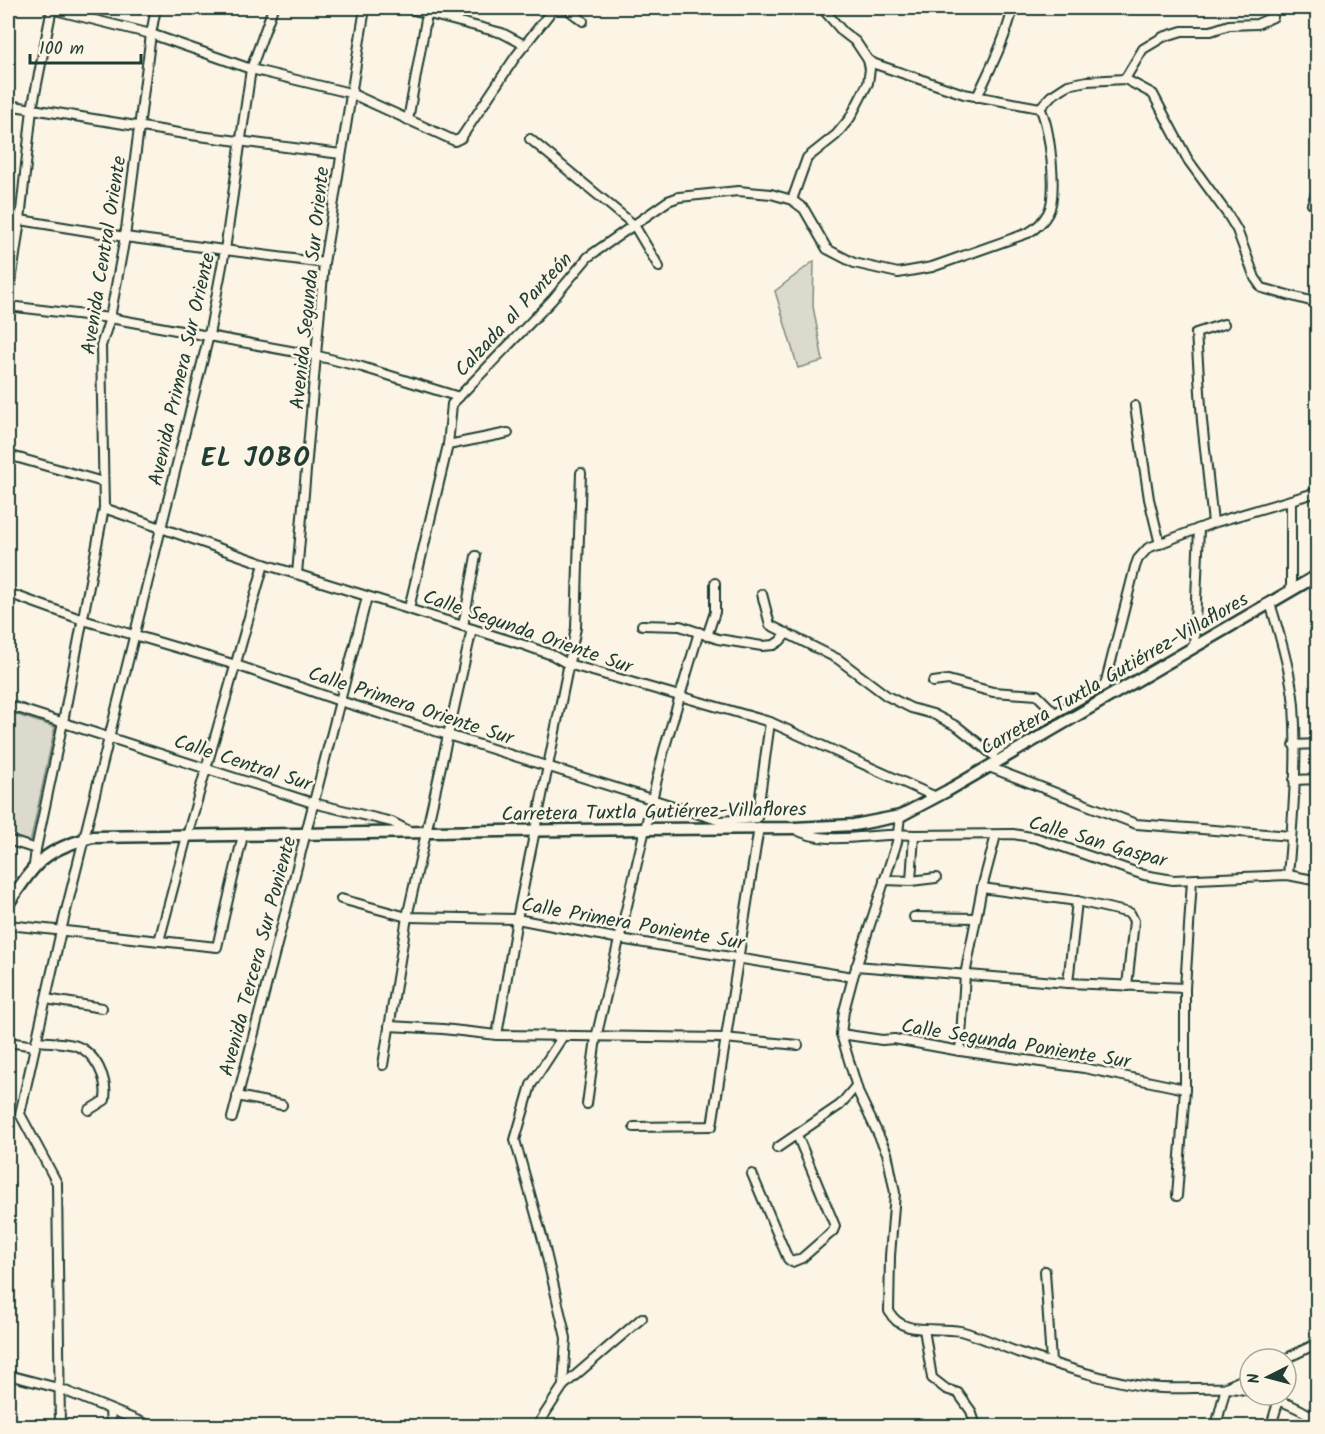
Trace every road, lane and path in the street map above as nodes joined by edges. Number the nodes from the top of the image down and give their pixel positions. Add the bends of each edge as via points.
1 (50, 8) edge
2 (156, 8) edge
3 (273, 8) edge
4 (364, 8) edge
5 (406, 8) edge
6 (554, 8) edge
7 (566, 8) edge
8 (822, 8) edge
9 (1013, 8) edge
10 (427, 10) edge
11 (1273, 17) dead end
12 (583, 21) dead end
13 (151, 34) junction
14 (525, 45) junction
15 (868, 60) junction
16 (250, 69) junction
17 (1125, 79) junction
18 (350, 93) junction
19 (977, 97) junction
20 (8, 105) edge
21 (1040, 108) junction
22 (32, 109) junction
23 (408, 120) junction
24 (140, 127) junction
25 (530, 139) dead end
26 (241, 140) junction
27 (341, 154) junction
28 (1317, 188) edge
29 (792, 200) junction
30 (1317, 208) edge
31 (8, 218) edge
32 (20, 220) junction
33 (634, 225) junction
34 (125, 237) junction
35 (225, 250) junction
36 (324, 263) junction
37 (659, 267) dead end
38 (1317, 303) edge
39 (8, 304) edge
40 (110, 318) junction
41 (1224, 324) dead end
42 (209, 335) junction
43 (318, 356) junction
44 (459, 397) junction
45 (1136, 406) dead end
46 (508, 433) dead end
47 (448, 445) junction
48 (8, 455) edge
49 (581, 473) dead end
50 (103, 482) junction
51 (1317, 492) edge
52 (1291, 500) junction
53 (104, 508) junction
54 (1213, 522) junction
55 (161, 528) junction
56 (1199, 528) junction
57 (1160, 544) junction
58 (476, 556) dead end
59 (264, 564) junction
60 (297, 574) junction
61 (1317, 575) edge
62 (715, 583) dead end
63 (1291, 591) junction
64 (8, 593) edge
65 (762, 594) dead end
66 (367, 597) junction
67 (1270, 603) junction
68 (409, 608) junction
69 (83, 620) junction
70 (642, 625) dead end
71 (462, 626) junction
72 (472, 629) junction
73 (787, 633) junction
74 (703, 634) junction
75 (134, 636) junction
76 (1194, 647) junction
77 (568, 664) junction
78 (236, 665) junction
79 (933, 682) dead end
80 (1105, 685) junction
81 (1123, 689) junction
82 (680, 698) junction
83 (340, 701) junction
84 (8, 705) edge
85 (1055, 713) junction
86 (63, 722) junction
87 (770, 722) junction
88 (448, 734) junction
89 (109, 737) junction
90 (1317, 744) edge
91 (1294, 745) junction
92 (993, 760) junction
93 (549, 766) junction
94 (206, 767) junction
95 (1317, 779) edge
96 (1294, 780) junction
97 (936, 797) junction
98 (652, 800) junction
99 (313, 803) junction
100 (900, 816) junction
101 (373, 818) junction
102 (758, 823) junction
103 (722, 825) junction
104 (794, 828) junction
105 (645, 829) junction
106 (536, 831) junction
107 (412, 832) junction
108 (427, 832) junction
109 (368, 833) junction
110 (898, 833) junction
111 (306, 834) junction
112 (243, 835) junction
113 (914, 835) junction
114 (996, 835) junction
115 (187, 836) junction
116 (1291, 836) junction
117 (84, 839) junction
118 (8, 840) edge
119 (36, 849) junction
120 (34, 865) junction
121 (1288, 875) junction
122 (936, 878) dead end
123 (1192, 879) junction
124 (884, 880) junction
125 (911, 881) junction
126 (1317, 881) edge
127 (982, 888) junction
128 (341, 899) dead end
129 (1077, 901) junction
130 (8, 904) edge
131 (407, 916) junction
132 (914, 916) dead end
133 (976, 918) junction
134 (517, 919) junction
135 (8, 925) edge
136 (61, 931) junction
137 (620, 939) junction
138 (159, 941) junction
139 (739, 957) junction
140 (856, 966) junction
141 (965, 975) junction
142 (853, 977) junction
143 (1068, 983) junction
144 (1127, 986) junction
145 (1185, 988) junction
146 (46, 999) junction
147 (102, 1008) dead end
148 (389, 1026) junction
149 (841, 1034) junction
150 (496, 1035) junction
151 (563, 1036) junction
152 (596, 1038) junction
153 (724, 1038) junction
154 (8, 1042) edge
155 (36, 1043) junction
156 (798, 1045) dead end
157 (960, 1051) junction
158 (383, 1065) dead end
159 (856, 1086) junction
160 (1185, 1089) junction
161 (237, 1096) junction
162 (587, 1104) dead end
163 (282, 1106) dead end
164 (88, 1110) dead end
165 (232, 1118) dead end
166 (634, 1127) dead end
167 (797, 1135) junction
168 (777, 1148) dead end
169 (752, 1174) dead end
170 (1177, 1196) dead end
171 (1045, 1272) dead end
172 (642, 1318) dead end
173 (924, 1329) junction
174 (1317, 1344) edge
175 (1298, 1353) edge
176 (1051, 1362) junction
177 (8, 1375) edge
178 (1238, 1382) edge
179 (563, 1386) junction
180 (1226, 1387) junction
181 (58, 1388) junction
182 (1238, 1389) edge
183 (1277, 1407) edge
184 (1294, 1407) edge
185 (110, 1410) junction
186 (1317, 1422) edge
187 (60, 1426) edge
188 (111, 1426) edge
189 (151, 1426) edge
190 (537, 1426) edge
191 (976, 1426) edge
192 (1216, 1426) edge
193 (1271, 1426) edge

1 - 13 street
1 - 22 street
2 - 13 street, Avenida Central Oriente
3 - 16 street, Avenida Primera Sur Oriente
4 - 18 street, Avenida Segunda Sur Oriente
5 - 10 street
6 - 14 street
7 - 12 street
8 - 15 street
9 - 19 street via 997,58
10 - 14 street via 502,33
10 - 23 street
11 - 17 street via 1257,24 1182,31 1163,37 1143,49
13 - 16 street
13 - 24 street, Avenida Central Oriente
14 - 23 street via 459,141
15 - 19 street
15 - 29 street via 868,83 861,98 837,135 807,158
16 - 18 street
16 - 26 street, Avenida Primera Sur Oriente
17 - 21 street via 1068,85
17 - 38 street via 1153,94 1188,160 1228,214 1262,288
18 - 23 street
18 - 27 street, Avenida Segunda Sur Oriente
19 - 21 street
20 - 22 street
21 - 29 street via 1049,139 1051,204 1039,226 1018,237 933,267 898,273 854,263 827,249 804,209
22 - 24 street
22 - 32 street
24 - 26 street
24 - 34 street, Avenida Central Oriente
25 - 33 street
26 - 27 street
26 - 35 street, Avenida Primera Sur Oriente
27 - 36 street, Avenida Segunda Sur Oriente
28 - 30 street via 1312,204
29 - 33 street, Calzada al Panteón via 738,191 679,197
31 - 32 street
32 - 34 street
32 - 39 street
33 - 37 street
33 - 44 street, Calzada al Panteón via 588,257
34 - 35 street
34 - 40 street, Avenida Central Oriente
35 - 36 street
35 - 42 street, Avenida Primera Sur Oriente
36 - 43 street, Avenida Segunda Sur Oriente
39 - 40 street
40 - 42 street
40 - 50 street, Avenida Central Oriente via 101,346
41 - 54 street via 1196,333
42 - 43 street
42 - 55 street, Avenida Primera Sur Oriente
43 - 44 street
43 - 60 street, Avenida Segunda Sur Oriente
44 - 47 street, Calzada al Panteón via 452,404
45 - 57 street via 1149,499
46 - 47 street
47 - 68 street, Calzada al Panteón
48 - 50 street
49 - 77 street via 576,628
50 - 53 street, Avenida Central Oriente
51 - 52 street
52 - 54 street
52 - 63 street
53 - 55 street, Calle Segunda Oriente Sur
53 - 69 street, Avenida Central Oriente
54 - 56 street
55 - 59 street, Calle Segunda Oriente Sur
55 - 75 street, Avenida Primera Sur Oriente
56 - 57 street
56 - 76 street
57 - 80 street via 1148,548 1138,559
58 - 71 street
59 - 60 street, Calle Segunda Oriente Sur
59 - 78 street
60 - 66 street, Calle Segunda Oriente Sur
61 - 63 main road, Carretera Tuxtla Gutiérrez-Villaflores
62 - 74 street via 715,612
63 - 67 main road, Carretera Tuxtla Gutiérrez-Villaflores
64 - 69 street, Calle Primera Oriente Sur
65 - 73 street via 770,625
66 - 68 street, Calle Segunda Oriente Sur
66 - 83 street, Avenida Tercera Sur Poniente
67 - 76 main road, Carretera Tuxtla Gutiérrez-Villaflores
67 - 91 street via 1294,704
68 - 71 street, Calle Segunda Oriente Sur
69 - 75 street, Calle Primera Oriente Sur
69 - 86 street, Avenida Central Oriente
70 - 74 street via 680,626
71 - 72 street, Calle Segunda Oriente Sur
72 - 77 street, Calle Segunda Oriente Sur
72 - 88 street
73 - 74 street via 774,645 762,646
73 - 92 street via 838,659 888,696 958,727
74 - 82 street
75 - 78 street, Calle Primera Oriente Sur
75 - 89 street, Avenida Primera Sur Oriente
76 - 81 main road, Carretera Tuxtla Gutiérrez-Villaflores
77 - 82 street, Calle Segunda Oriente Sur
77 - 93 street
78 - 83 street, Calle Primera Oriente Sur
78 - 94 street
79 - 85 street via 948,680 993,692 1037,695
80 - 81 street
80 - 85 street
81 - 92 main road, Carretera Tuxtla Gutiérrez-Villaflores
82 - 87 street, Calle Segunda Oriente Sur
82 - 98 street
83 - 88 street, Calle Primera Oriente Sur
83 - 99 street, Avenida Tercera Sur Poniente
84 - 86 street, Calle Central Sur
85 - 92 street
86 - 89 street, Calle Central Sur
86 - 119 street, Avenida Central Oriente
87 - 97 street, Calle Segunda Oriente Sur
87 - 102 street
88 - 93 street, Calle Primera Oriente Sur
88 - 108 street
89 - 94 street, Calle Central Sur
89 - 117 street, Avenida Primera Sur Oriente
90 - 91 street
91 - 96 street
92 - 97 main road, Carretera Tuxtla Gutiérrez-Villaflores
92 - 116 street via 1136,824
93 - 98 street, Calle Primera Oriente Sur
93 - 106 street
94 - 99 street, Calle Central Sur
94 - 115 street
95 - 96 street
96 - 116 street
97 - 100 main road, Carretera Tuxtla Gutiérrez-Villaflores
98 - 103 street, Calle Primera Oriente Sur
98 - 105 street
99 - 101 street, Calle Central Sur
99 - 111 street, Avenida Tercera Sur Poniente
100 - 104 main road, Carretera Tuxtla Gutiérrez-Villaflores via 854,825
100 - 110 street
101 - 107 street, Calle Central Sur
101 - 109 street
102 - 103 main road, Carretera Tuxtla Gutiérrez-Villaflores
102 - 104 main road, Carretera Tuxtla Gutiérrez-Villaflores
102 - 139 street
103 - 105 main road, Carretera Tuxtla Gutiérrez-Villaflores
104 - 110 street, Calle San Gaspar via 806,836 827,838
105 - 106 main road, Carretera Tuxtla Gutiérrez-Villaflores
105 - 137 street
106 - 108 main road, Carretera Tuxtla Gutiérrez-Villaflores
106 - 134 street
107 - 108 main road, Carretera Tuxtla Gutiérrez-Villaflores
107 - 109 main road, Carretera Tuxtla Gutiérrez-Villaflores
108 - 131 street
109 - 111 main road, Carretera Tuxtla Gutiérrez-Villaflores
110 - 113 street, Calle San Gaspar
110 - 124 street
111 - 112 main road, Carretera Tuxtla Gutiérrez-Villaflores
111 - 161 street, Avenida Tercera Sur Poniente
112 - 115 main road, Carretera Tuxtla Gutiérrez-Villaflores
112 - 138 street via 217,947
113 - 114 street, Calle San Gaspar
113 - 125 street
114 - 123 street, Calle San Gaspar via 1037,838 1144,875
114 - 127 street
115 - 117 main road, Carretera Tuxtla Gutiérrez-Villaflores
115 - 138 street
116 - 121 street
117 - 120 main road, Carretera Tuxtla Gutiérrez-Villaflores via 64,845
117 - 136 street, Avenida Primera Sur Oriente
118 - 119 street
119 - 120 street, Avenida Central Oriente
120 - 130 main road, Carretera Tuxtla Gutiérrez-Villaflores
121 - 123 street, Calle San Gaspar
121 - 126 street, Calle San Gaspar
122 - 125 street
123 - 145 street
124 - 125 street
124 - 140 street
127 - 129 street
127 - 133 street
128 - 131 street, Calle Primera Poniente Sur
129 - 143 street
129 - 144 street via 1130,913 1134,921
131 - 134 street, Calle Primera Poniente Sur
131 - 148 street
132 - 133 street
133 - 141 street
134 - 137 street, Calle Primera Poniente Sur
134 - 150 street
135 - 136 street
136 - 138 street
136 - 146 street, Avenida Primera Sur Oriente
137 - 139 street, Calle Primera Poniente Sur
137 - 152 street
139 - 142 street, Calle Primera Poniente Sur
139 - 153 street
140 - 141 street
140 - 142 street
141 - 143 street
141 - 157 street
142 - 149 street
143 - 144 street
144 - 145 street
145 - 160 street
146 - 147 street
146 - 155 street, Avenida Primera Sur Oriente
148 - 150 street
148 - 158 street
149 - 157 street, Calle Segunda Poniente Sur
149 - 159 street
150 - 151 street
151 - 152 street
151 - 179 street via 531,1085 515,1140 566,1338
152 - 153 street
152 - 162 street
153 - 156 street
153 - 166 street via 712,1126
154 - 155 street
155 - 164 street via 75,1045 97,1064 106,1090 105,1100
155 - 181 street, Avenida Primera Sur Oriente via 20,1114 57,1183
157 - 160 street, Calle Segunda Poniente Sur via 1083,1068
159 - 167 street via 840,1105
159 - 173 street via 886,1153 895,1193 888,1311 905,1326
160 - 170 street
161 - 163 street
161 - 165 street, Avenida Tercera Sur Poniente
167 - 168 street
167 - 169 street via 835,1226 802,1258 792,1262 788,1259
171 - 176 street
172 - 179 street
173 - 176 street via 959,1330
173 - 191 street via 932,1378 958,1394
174 - 175 street
176 - 180 street via 1149,1386
177 - 181 street
178 - 180 street
179 - 190 street
180 - 182 street
180 - 192 street
181 - 185 street
181 - 187 street, Avenida Primera Sur Oriente
183 - 193 street
184 - 186 street
185 - 188 street
185 - 189 street

